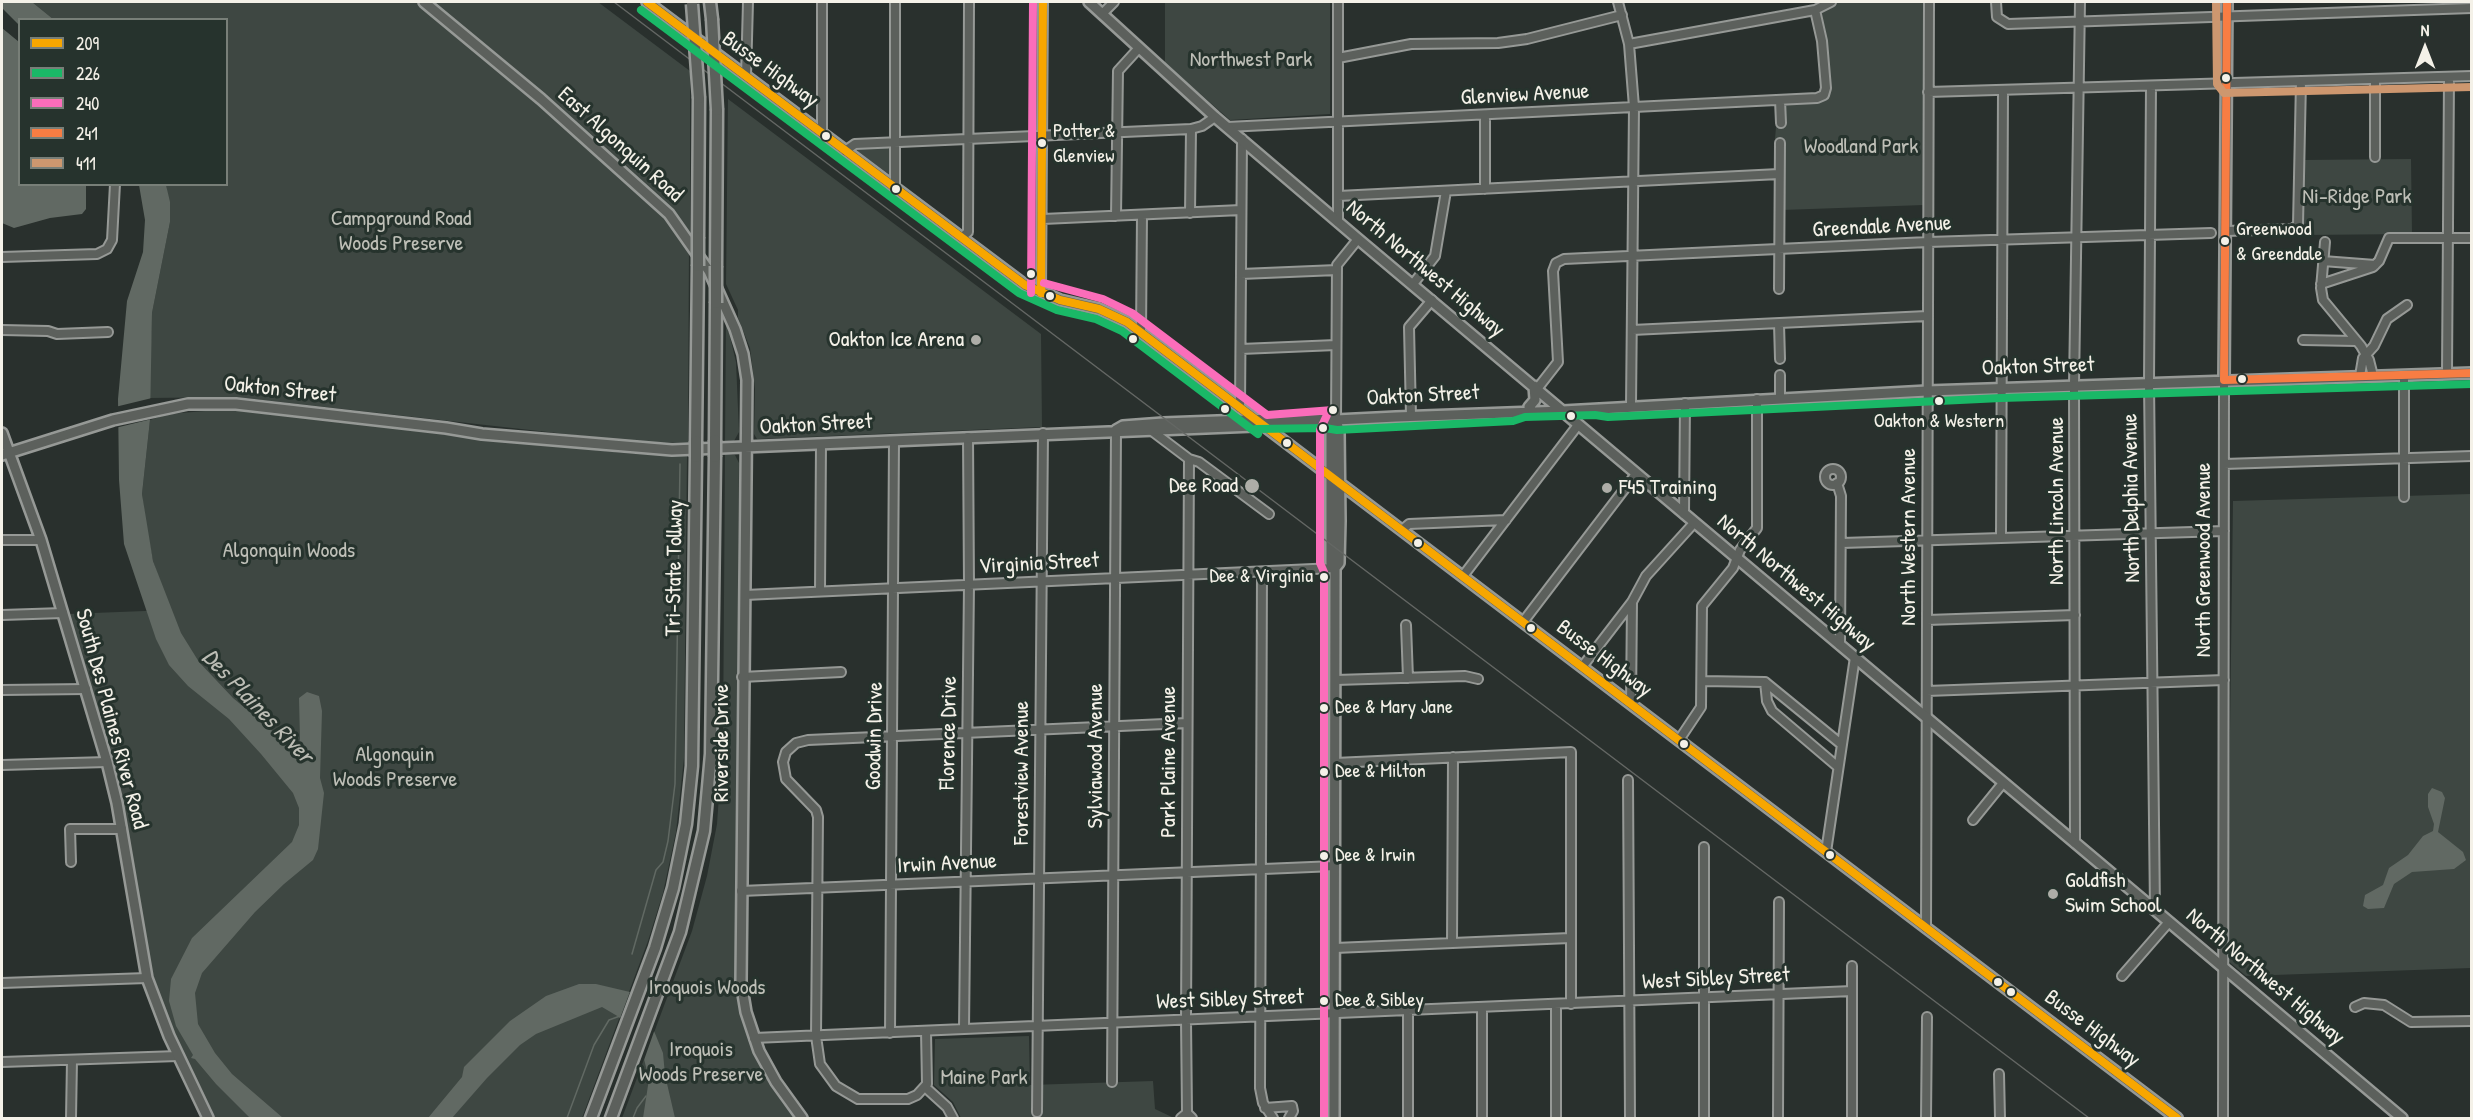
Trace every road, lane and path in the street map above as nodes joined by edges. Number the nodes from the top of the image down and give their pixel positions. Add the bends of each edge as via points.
1 (424, 2) edge
2 (647, 2) edge
3 (710, 2) edge
4 (748, 2) edge
5 (822, 2) edge
6 (895, 2) edge
7 (969, 2) edge
8 (1043, 2) edge
9 (1089, 2) edge
10 (1114, 2) edge
11 (1338, 2) edge
12 (1618, 2) edge
13 (1831, 2) edge
14 (1929, 2) edge
15 (1996, 2) edge
16 (2080, 2) edge
17 (2227, 2) edge
18 (692, 3) edge
19 (2472, 8) edge
20 (1815, 10) junction
21 (1102, 14) junction
22 (1622, 15) junction
23 (2227, 17) junction
24 (2080, 21) junction
25 (1629, 44) junction
26 (1138, 49) junction
27 (1338, 58) junction
28 (746, 76) junction
29 (2450, 76) junction
30 (2472, 76) edge
31 (2374, 79) junction
32 (2301, 81) junction
33 (2226, 83) junction
34 (2151, 86) junction
35 (2079, 88) junction
36 (2003, 90) junction
37 (1928, 92) junction
38 (1780, 100) junction
39 (1634, 107) junction
40 (1485, 114) junction
41 (1215, 117) junction
42 (1338, 122) junction
43 (1781, 123) dead end
44 (1227, 127) junction
45 (1191, 129) junction
46 (1116, 132) junction
47 (822, 133) junction
48 (1042, 136) junction
49 (969, 139) junction
50 (1242, 139) junction
51 (895, 143) junction
52 (1780, 143) dead end
53 (845, 151) junction
54 (2374, 157) dead end
55 (1779, 174) junction
56 (1633, 181) junction
57 (114, 186) edge
58 (895, 189) junction
59 (1485, 189) junction
60 (1446, 190) junction
61 (1338, 196) junction
62 (1241, 210) junction
63 (1190, 213) junction
64 (1142, 215) junction
65 (1116, 216) junction
66 (1043, 219) junction
67 (1338, 222) junction
68 (2226, 231) junction
69 (2211, 233) dead end
70 (2150, 235) junction
71 (962, 237) junction
72 (2076, 237) junction
73 (2448, 238) junction
74 (2472, 238) edge
75 (1358, 239) junction
76 (2003, 240) junction
77 (1928, 242) junction
78 (2325, 242) dead end
79 (1779, 250) junction
80 (2, 257) edge
81 (1633, 257) junction
82 (2323, 261) junction
83 (2375, 265) junction
84 (1337, 270) junction
85 (1241, 274) junction
86 (1413, 284) junction
87 (2321, 284) junction
88 (1779, 289) dead end
89 (1041, 293) junction
90 (1432, 300) junction
91 (2407, 305) dead end
92 (1927, 316) junction
93 (1779, 324) junction
94 (2, 330) edge
95 (1632, 330) junction
96 (108, 332) dead end
97 (1141, 333) junction
98 (2303, 340) dead end
99 (2356, 341) junction
100 (1336, 345) junction
101 (1240, 349) junction
102 (2365, 356) junction
103 (1780, 359) dead end
104 (2472, 373) edge
105 (2447, 374) junction
106 (1780, 375) dead end
107 (2403, 375) junction
108 (2360, 376) junction
109 (2373, 376) junction
110 (2224, 380) junction
111 (2149, 383) junction
112 (2074, 385) junction
113 (1536, 387) junction
114 (2001, 388) junction
115 (1927, 391) junction
116 (1780, 398) junction
117 (1757, 399) junction
118 (1685, 402) junction
119 (1631, 405) junction
120 (1529, 407) junction
121 (1607, 407) junction
122 (1240, 408) junction
123 (1560, 408) junction
124 (1589, 410) junction
125 (1512, 411) junction
126 (1411, 416) junction
127 (1256, 419) junction
128 (1336, 420) junction
129 (1264, 426) junction
130 (1581, 427) junction
131 (1116, 430) junction
132 (1152, 431) junction
133 (2, 433) edge
134 (1043, 433) junction
135 (968, 437) junction
136 (894, 441) junction
137 (821, 444) junction
138 (747, 447) junction
139 (6, 454) edge
140 (2472, 456) edge
141 (2403, 458) junction
142 (1189, 459) junction
143 (2224, 464) junction
144 (1636, 474) junction
145 (1335, 481) junction
146 (1837, 483) dead end
147 (1355, 495) junction
148 (2404, 497) dead end
149 (1339, 509) junction
150 (1269, 514) dead end
151 (1684, 514) junction
152 (1506, 520) junction
153 (1694, 523) junction
154 (1402, 530) junction
155 (2224, 531) junction
156 (2151, 532) junction
157 (2075, 535) junction
158 (2001, 537) junction
159 (2, 540) edge
160 (40, 540) junction
161 (1926, 540) junction
162 (1842, 543) junction
163 (1737, 559) junction
164 (1335, 568) junction
165 (1262, 572) junction
166 (1188, 575) junction
167 (1462, 576) junction
168 (1114, 578) junction
169 (1040, 582) junction
170 (969, 585) junction
171 (894, 588) junction
172 (820, 591) junction
173 (744, 595) junction
174 (1632, 602) junction
175 (63, 613) junction
176 (2, 615) edge
177 (2075, 615) junction
178 (1927, 620) junction
179 (1523, 622) junction
180 (1406, 625) dead end
181 (1840, 645) junction
182 (1855, 657) junction
183 (1582, 667) junction
184 (841, 672) dead end
185 (742, 677) junction
186 (1408, 678) junction
187 (1478, 679) dead end
188 (1336, 680) junction
189 (2224, 680) junction
190 (1702, 681) junction
191 (1766, 682) junction
192 (2153, 683) junction
193 (2075, 686) junction
194 (86, 689) junction
195 (2, 690) edge
196 (1927, 691) junction
197 (1631, 704) junction
198 (1926, 718) junction
199 (1187, 723) junction
200 (1114, 726) junction
201 (1040, 730) junction
202 (966, 733) junction
203 (892, 736) junction
204 (1678, 740) junction
205 (1841, 744) junction
206 (1453, 757) junction
207 (107, 762) junction
208 (1335, 763) junction
209 (2, 765) edge
210 (1838, 767) junction
211 (1628, 780) dead end
212 (2003, 783) junction
213 (1973, 820) dead end
214 (122, 829) junction
215 (2075, 843) junction
216 (1704, 847) dead end
217 (1826, 852) junction
218 (71, 862) dead end
219 (1335, 866) junction
220 (1261, 868) junction
221 (1187, 872) junction
222 (1113, 875) junction
223 (1039, 878) junction
224 (965, 882) junction
225 (891, 884) junction
226 (817, 888) junction
227 (741, 891) junction
228 (1779, 903) dead end
229 (2155, 910) junction
230 (2169, 922) junction
231 (1926, 928) junction
232 (1570, 938) junction
233 (1452, 943) junction
234 (1335, 948) junction
235 (1852, 966) dead end
236 (2223, 968) junction
237 (2122, 976) dead end
238 (147, 978) junction
239 (2, 983) edge
240 (1852, 991) junction
241 (1778, 994) junction
242 (1704, 998) junction
243 (1630, 1001) junction
244 (1556, 1004) junction
245 (1571, 1004) junction
246 (1482, 1007) junction
247 (2355, 1007) dead end
248 (1408, 1011) junction
249 (1334, 1014) junction
250 (1260, 1017) junction
251 (1927, 1017) dead end
252 (1186, 1020) junction
253 (2472, 1021) edge
254 (1112, 1023) junction
255 (1038, 1027) junction
256 (964, 1029) junction
257 (926, 1031) junction
258 (890, 1033) junction
259 (816, 1036) junction
260 (754, 1038) junction
261 (178, 1056) junction
262 (72, 1060) junction
263 (2, 1062) edge
264 (1999, 1074) dead end
265 (1112, 1082) dead end
266 (925, 1087) junction
267 (1265, 1108) junction
268 (1037, 1112) dead end
269 (1187, 1117) edge
270 (71, 1119) edge
271 (208, 1119) edge
272 (591, 1119) edge
273 (611, 1119) edge
274 (802, 1119) edge
275 (953, 1119) edge
276 (1273, 1119) edge
277 (1289, 1119) edge
278 (1334, 1119) edge
279 (1408, 1119) edge
280 (1482, 1119) edge
281 (1556, 1119) edge
282 (1630, 1119) edge
283 (1704, 1119) edge
284 (1778, 1119) edge
285 (1852, 1119) edge
286 (1926, 1119) edge
287 (2000, 1119) edge
288 (2177, 1119) edge
289 (2223, 1119) edge
290 (2402, 1119) edge

1 - 138 main road, East Algonquin Road via 541,99 669,214 709,271 744,354
2 - 28 main road, Busse Highway
3 - 273 highway, Tri-State Tollway, bridge via 717,111 712,740 708,801 691,895
4 - 28 street
5 - 47 street
6 - 51 street
7 - 49 street
8 - 48 street
9 - 21 main road, North Northwest Highway
10 - 21 street
11 - 27 street
12 - 22 street
13 - 20 street
14 - 37 street, North Western Avenue
15 - 24 street via 1999,20 2008,24
16 - 24 street, North Lincoln Avenue
17 - 23 main road, North Greenwood Avenue
18 - 272 highway, Tri-State Tollway, bridge via 699,98 690,789 673,888
19 - 23 street
20 - 25 street
20 - 38 street, Glenview Avenue via 1826,69 1824,95
21 - 26 main road, North Northwest Highway
22 - 25 street
22 - 27 street via 1527,39 1411,44
23 - 24 street
23 - 33 main road, North Greenwood Avenue
24 - 35 street, North Lincoln Avenue
25 - 39 street
26 - 41 main road, North Northwest Highway
26 - 46 street via 1118,71
27 - 42 street
28 - 47 main road, Busse Highway
29 - 30 street
29 - 31 street
29 - 73 street
31 - 32 street
31 - 54 street
32 - 33 street
32 - 68 street via 2297,227
33 - 34 street
33 - 68 main road, North Greenwood Avenue
34 - 35 street
34 - 70 street, North Delphia Avenue
35 - 36 street
35 - 72 street, North Lincoln Avenue
36 - 37 street
36 - 76 street
37 - 77 street, North Western Avenue
38 - 39 street, Glenview Avenue
38 - 43 street
39 - 40 street, Glenview Avenue
39 - 56 street
40 - 42 street, Glenview Avenue
40 - 59 street
41 - 44 main road, North Northwest Highway
41 - 45 street
42 - 44 street, Glenview Avenue
42 - 61 street
44 - 50 main road, North Northwest Highway
45 - 46 street
45 - 63 street
46 - 48 street
46 - 65 street
47 - 53 main road, Busse Highway
48 - 49 street
48 - 66 street
49 - 51 street
49 - 71 street via 968,232
50 - 62 street
50 - 67 main road, North Northwest Highway
51 - 53 street via 855,144
51 - 58 street
52 - 55 street
53 - 58 main road, Busse Highway
55 - 56 street
55 - 79 street
56 - 59 street
56 - 81 street
57 - 80 street via 112,240 107,249 97,254
58 - 71 main road, Busse Highway
59 - 60 street
60 - 61 street
60 - 86 street via 1435,256
61 - 67 street
62 - 63 street
62 - 85 street
63 - 64 street
64 - 65 street
64 - 97 street
65 - 66 street
66 - 89 street
67 - 75 main road, North Northwest Highway
68 - 110 main road, North Greenwood Avenue
69 - 70 street, Greendale Avenue
70 - 72 street, Greendale Avenue
70 - 111 street, North Delphia Avenue
71 - 89 main road, Busse Highway
72 - 76 street, Greendale Avenue
72 - 112 street, North Lincoln Avenue
73 - 74 street
73 - 83 street via 2389,238
73 - 105 street
75 - 84 street via 1339,261
75 - 86 main road, North Northwest Highway
76 - 77 street, Greendale Avenue
76 - 114 street
77 - 79 street, Greendale Avenue
77 - 92 street, North Western Avenue
78 - 82 street
79 - 81 street, Greendale Avenue
79 - 88 street
81 - 95 street
81 - 113 street, Greendale Avenue via 1556,263 1553,270 1558,362
82 - 83 street
82 - 87 street
83 - 87 street
84 - 85 street
84 - 100 street
85 - 101 street
86 - 90 main road, North Northwest Highway
87 - 99 street via 2326,305
89 - 97 main road, Busse Highway via 1113,314
90 - 113 main road, North Northwest Highway
90 - 126 street via 1409,327
91 - 102 street via 2387,319
92 - 93 street
92 - 115 street, North Western Avenue
93 - 95 street
93 - 103 street
94 - 96 street
95 - 119 street
97 - 122 main road, Busse Highway
98 - 99 street
99 - 102 street
100 - 101 street
100 - 128 street
101 - 122 street
102 - 108 street
102 - 109 street
104 - 105 main road, Oakton Street
105 - 107 main road, Oakton Street
106 - 116 street
107 - 109 main road, Oakton Street
107 - 141 street
108 - 109 main road, Oakton Street
108 - 110 main road, Oakton Street
110 - 111 main road, Oakton Street
110 - 143 street, North Greenwood Avenue
111 - 112 main road, Oakton Street
111 - 156 street, North Delphia Avenue
112 - 114 main road, Oakton Street
112 - 157 street, North Lincoln Avenue
113 - 120 main road via 1535,400
113 - 123 main road, North Northwest Highway
114 - 115 main road, Oakton Street
114 - 158 street
115 - 116 main road, Oakton Street
115 - 161 street, North Western Avenue
116 - 117 main road, Oakton Street
117 - 118 main road, Oakton Street
117 - 163 street via 1757,528
118 - 119 main road, Oakton Street
118 - 151 street
119 - 121 main road, Oakton Street
120 - 123 main road, Oakton Street
120 - 125 main road, Oakton Street
121 - 123 main road, Oakton Street via 1596,404
121 - 124 main road, Oakton Street
122 - 127 main road, Busse Highway
123 - 124 main road, Oakton Street
123 - 125 main road, Oakton Street
123 - 130 main road, North Northwest Highway
124 - 130 main road
125 - 126 main road, Oakton Street
126 - 128 main road, Oakton Street
127 - 128 main road, Oakton Street
127 - 129 main road, Busse Highway
127 - 131 main road, Oakton Street via 1123,426
128 - 129 main road, Oakton Street
128 - 145 main road via 1339,430
129 - 132 main road, Oakton Street
129 - 145 main road, Busse Highway
130 - 144 main road, North Northwest Highway
130 - 152 street
131 - 132 main road, Oakton Street
131 - 134 main road, Oakton Street
131 - 168 street, Sylviawood Avenue
132 - 142 street
133 - 139 main road, South Des Plaines River Road
134 - 135 main road, Oakton Street
134 - 169 street, Forestview Avenue
135 - 136 main road, Oakton Street
135 - 170 street, Florence Drive
136 - 137 main road, Oakton Street
136 - 171 street, Goodwin Drive
137 - 138 main road, Oakton Street
137 - 172 street
138 - 139 main road, Oakton Street via 660,450 482,434 236,404 188,404 113,420
138 - 173 main road, Riverside Drive
139 - 160 main road, South Des Plaines River Road
140 - 141 street
141 - 143 street
141 - 148 street
142 - 150 street via 1199,462
142 - 166 street, Park Plaine Avenue
143 - 155 street, North Greenwood Avenue
144 - 151 main road, North Northwest Highway
144 - 179 street
145 - 147 main road, Busse Highway
145 - 149 main road
145 - 164 main road via 1331,562
146 - 162 street
147 - 149 main road
147 - 154 main road, Busse Highway
149 - 164 main road via 1339,562
151 - 153 main road, North Northwest Highway
152 - 154 street via 1410,524
152 - 167 street
153 - 163 main road, North Northwest Highway
153 - 174 street via 1646,576
154 - 167 main road, Busse Highway
155 - 156 street
155 - 189 street, North Greenwood Avenue
156 - 157 street
156 - 192 street, North Delphia Avenue
157 - 158 street
157 - 177 street, North Lincoln Avenue
158 - 161 street
159 - 160 street
160 - 175 main road, South Des Plaines River Road
161 - 162 street
161 - 178 street, North Western Avenue
162 - 181 street
163 - 181 main road, North Northwest Highway
163 - 190 street via 1702,606
164 - 165 street, Virginia Street
164 - 188 main road
165 - 166 street, Virginia Street
165 - 220 street
166 - 168 street, Virginia Street
166 - 199 street, Park Plaine Avenue
167 - 179 main road, Busse Highway
168 - 169 street, Virginia Street
168 - 200 street, Sylviawood Avenue
169 - 170 street, Virginia Street
169 - 201 street, Forestview Avenue
170 - 171 street, Virginia Street
170 - 202 street, Florence Drive
171 - 172 street, Virginia Street
171 - 203 street, Goodwin Drive
172 - 173 street, Virginia Street
173 - 185 main road, Riverside Drive
174 - 183 street
174 - 197 street
175 - 176 street
175 - 194 main road, South Des Plaines River Road
177 - 178 street
177 - 193 street, North Lincoln Avenue
178 - 196 street, North Western Avenue
179 - 183 main road, Busse Highway
180 - 186 street
181 - 182 main road, North Northwest Highway
182 - 198 main road, North Northwest Highway
182 - 205 street
183 - 197 main road, Busse Highway
184 - 185 street
185 - 227 main road, Riverside Drive
186 - 187 street
186 - 188 street
188 - 208 main road
189 - 192 street
189 - 236 street, North Greenwood Avenue
190 - 191 street
190 - 204 street via 1701,707
191 - 205 street
191 - 210 street via 1772,711
192 - 193 street
192 - 229 street, North Delphia Avenue
193 - 196 street
193 - 215 street, North Lincoln Avenue
194 - 195 street
194 - 207 main road, South Des Plaines River Road
196 - 198 street, North Western Avenue
197 - 204 main road, Busse Highway
198 - 212 main road, North Northwest Highway
198 - 231 street, North Western Avenue
199 - 200 street
199 - 221 street, Park Plaine Avenue
200 - 201 street
200 - 222 street, Sylviawood Avenue
201 - 202 street
201 - 223 street, Forestview Avenue
202 - 203 street
202 - 224 street, Florence Drive
203 - 225 street, Goodwin Drive
203 - 226 street via 808,740 796,743 786,752 786,779 817,813
204 - 217 main road, Busse Highway
205 - 210 street
206 - 208 street
206 - 232 street via 1571,752
206 - 233 street
207 - 209 street
207 - 214 main road, South Des Plaines River Road
208 - 219 main road
210 - 217 street
211 - 243 street
212 - 213 street
212 - 215 main road, North Northwest Highway
214 - 218 street via 70,829
214 - 238 main road, South Des Plaines River Road
215 - 229 main road, North Northwest Highway
216 - 242 street
217 - 231 main road, Busse Highway
219 - 220 street, Irwin Avenue
219 - 234 main road
220 - 221 street, Irwin Avenue
220 - 250 street
221 - 222 street, Irwin Avenue
221 - 252 street, Park Plaine Avenue
222 - 223 street, Irwin Avenue
222 - 254 street, Sylviawood Avenue
223 - 224 street, Irwin Avenue
223 - 255 street, Forestview Avenue
224 - 225 street, Irwin Avenue
224 - 256 street, Florence Drive
225 - 226 street, Irwin Avenue
225 - 258 street, Goodwin Drive
226 - 227 street, Irwin Avenue
226 - 259 street
227 - 260 main road, Riverside Drive via 741,982
228 - 241 street
229 - 230 main road, North Northwest Highway
230 - 236 main road, North Northwest Highway
230 - 237 street
231 - 288 main road, Busse Highway
232 - 233 street
232 - 245 street
233 - 234 street
234 - 249 main road
235 - 240 street
236 - 289 street, North Greenwood Avenue
236 - 290 main road, North Northwest Highway
238 - 239 street
238 - 261 main road, South Des Plaines River Road
240 - 241 street, West Sibley Street
240 - 285 street
241 - 242 street, West Sibley Street
241 - 284 street
242 - 243 street, West Sibley Street
242 - 283 street
243 - 245 street, West Sibley Street
243 - 282 street
244 - 245 street, West Sibley Street
244 - 246 street, West Sibley Street
244 - 281 street
246 - 248 street, West Sibley Street
246 - 280 street
247 - 253 street via 2364,1003 2384,1005 2411,1022
248 - 249 street, West Sibley Street
248 - 279 street
249 - 250 street, West Sibley Street
249 - 278 main road
250 - 252 street, West Sibley Street
250 - 267 street via 1260,1093
251 - 286 street
252 - 254 street, West Sibley Street
252 - 269 street, Park Plaine Avenue
254 - 255 street, West Sibley Street
254 - 265 street, Sylviawood Avenue
255 - 256 street, West Sibley Street
255 - 268 street, Forestview Avenue
256 - 257 street, West Sibley Street
257 - 258 street, West Sibley Street
257 - 266 street
258 - 259 street, West Sibley Street
259 - 260 street, West Sibley Street
259 - 266 street via 824,1072 851,1096 866,1101 900,1100 913,1097
260 - 274 main road, Riverside Drive via 776,1082
261 - 262 street
261 - 271 main road, South Des Plaines River Road
262 - 263 street
262 - 270 street
264 - 287 street
266 - 275 street via 947,1107
267 - 276 street
267 - 277 street via 1292,1106

